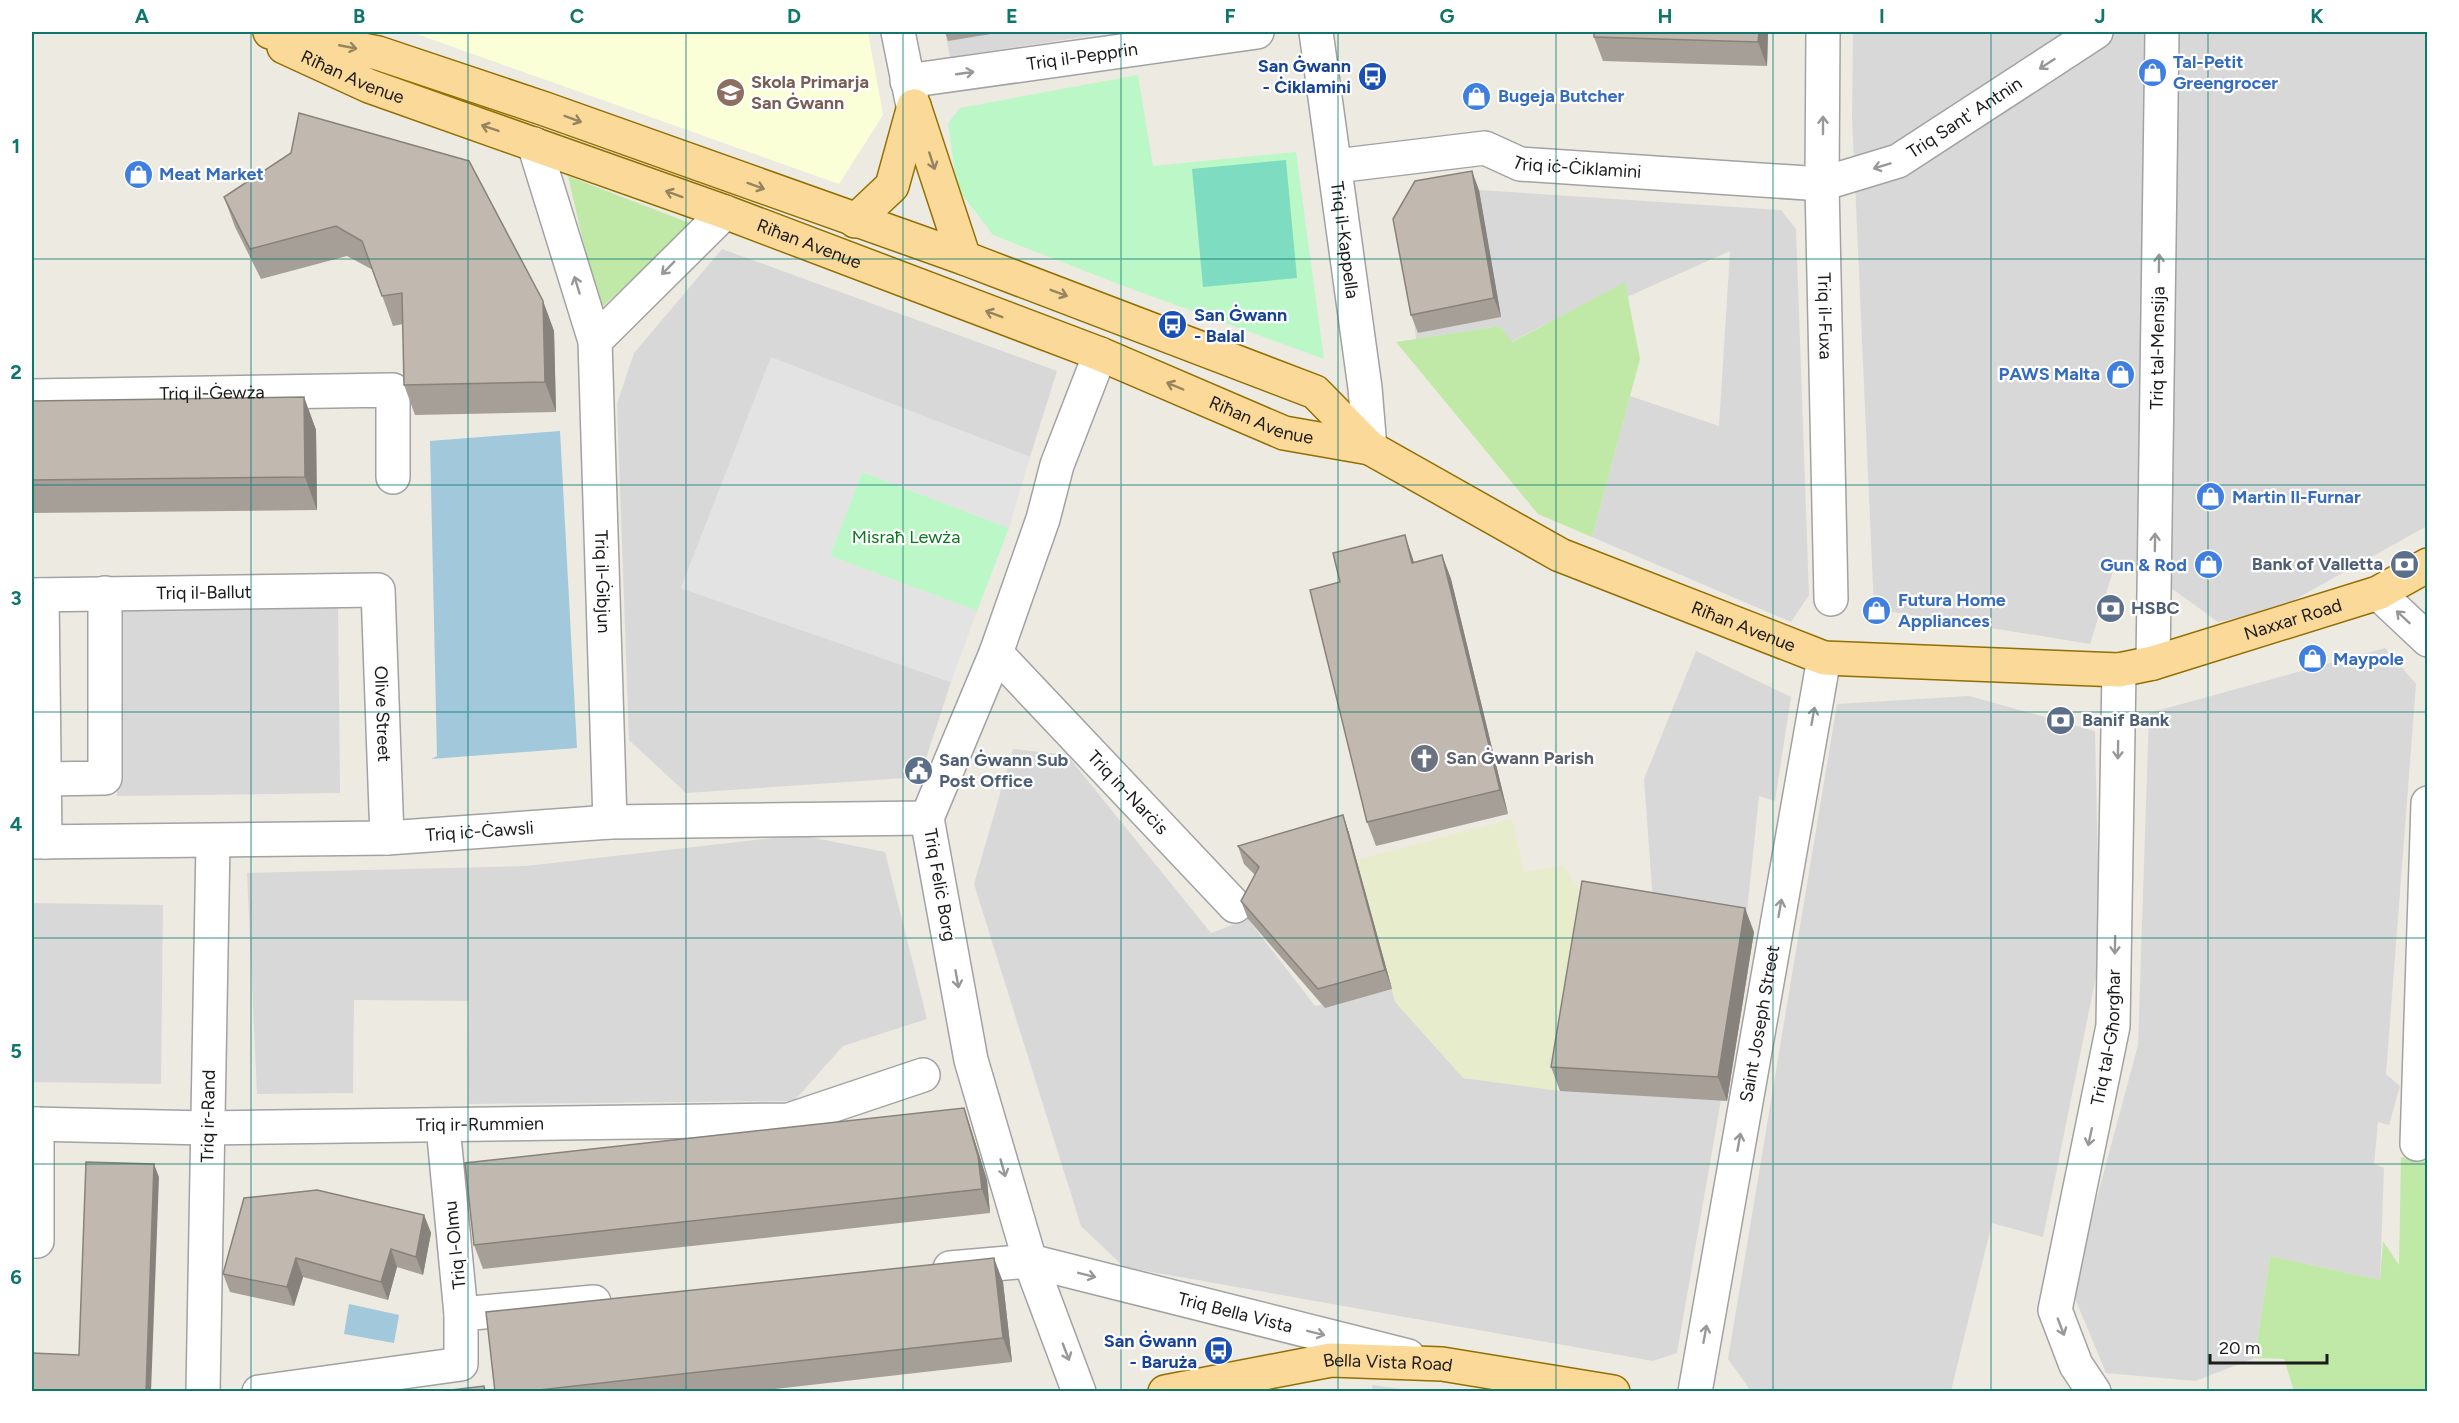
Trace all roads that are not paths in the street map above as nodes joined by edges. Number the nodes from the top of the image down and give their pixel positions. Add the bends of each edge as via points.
1 (250, 32) edge
2 (270, 32) edge
3 (898, 32) edge
4 (1257, 32) edge
5 (1316, 32) edge
6 (1823, 32) edge
7 (2096, 32) edge
8 (2162, 32) edge
9 (1150, 39) edge
10 (910, 94) junction
11 (534, 144) junction
12 (1336, 166) junction
13 (1822, 184) junction
14 (725, 212) junction
15 (855, 220) junction
16 (964, 258) junction
17 (595, 340) junction
18 (1100, 354) junction
19 (32, 396) edge
20 (1370, 448) junction
21 (393, 477) dead end
22 (2409, 580) edge
23 (378, 590) joint
24 (105, 593) junction
25 (37, 595) edge
26 (1831, 599) dead end
27 (2427, 640) edge
28 (996, 653) junction
29 (1824, 658) junction
30 (2153, 663) junction
31 (2119, 670) junction
32 (44, 779) junction
33 (2427, 803) edge
34 (927, 818) junction
35 (610, 822) junction
36 (387, 838) junction
37 (38, 842) edge
38 (213, 842) junction
39 (1235, 906) dead end
40 (923, 1075) dead end
41 (34, 1124) edge
42 (443, 1126) junction
43 (206, 1128) junction
44 (2417, 1144) dead end
45 (32, 1241) edge
46 (1030, 1261) junction
47 (923, 1271) edge
48 (627, 1299) edge
49 (461, 1314) junction
50 (1442, 1364) junction
51 (1545, 1386) edge
52 (203, 1392) edge
53 (259, 1392) edge
54 (1079, 1392) edge
55 (1165, 1392) edge
56 (1613, 1392) edge
57 (1695, 1392) edge
58 (2094, 1392) edge

11 -> 1 main road, Riħan Avenue via 369,86
2 -> 15 main road, Riħan Avenue via 378,53
3 - 10 street
4 - 9 street, Triq il-Pepprin
5 - 12 street, Triq il-Kappella
13 -> 6 street, Triq il-Fuxa
7 -> 13 street, Triq Sant' Antnin via 1898,161
30 -> 8 street, Triq tal-Mensija
10 -> 9 street, Triq il-Pepprin
10 - 15 main road via 892,186
10 -> 16 main road
14 -> 11 main road, Riħan Avenue
17 -> 11 street, Triq il-Ġibjun
12 - 13 street, Triq iċ-Ċiklamini via 1485,148 1520,164
12 - 20 street, Triq il-Kappella
13 - 26 street, Triq il-Fuxa
14 -> 17 street
18 -> 14 main road, Riħan Avenue
15 - 16 main road, Riħan Avenue
16 -> 20 main road, Riħan Avenue via 1315,392
17 - 35 street, Triq il-Ġibjun
20 -> 18 main road, Riħan Avenue via 1284,433
18 - 28 street, Triq Feliċ Borg via 1057,465 1043,519
19 - 21 street, Triq il-Ġewża via 393,390
20 - 29 main road, Riħan Avenue via 1560,555
27 -> 22 street
22 - 30 main road, Naxxar Road
23 - 24 street, Triq il-Ballut
23 - 36 street, Olive Street
24 - 25 street, Triq il-Ballut
24 - 32 street via 105,778
25 - 32 street
28 - 34 street, Triq Feliċ Borg
28 - 39 street, Triq in-Narċis
29 - 31 main road, Riħan Avenue
57 -> 29 street, Saint Joseph Street
30 - 31 main road, Riħan Avenue
31 -> 58 street, Triq tal-Għorgħar via 2113,1026 2055,1310 2076,1365
32 - 37 street
33 - 44 street
34 - 35 street, Triq iċ-Ċawsli
34 -> 46 street, Triq Feliċ Borg via 972,1060
35 - 36 street, Triq iċ-Ċawsli
36 - 38 street, Triq iċ-Ċawsli
37 - 38 street, Triq iċ-Ċawsli
38 - 43 street, Triq ir-Rand
40 - 42 street, Triq ir-Rummien via 789,1120
41 - 43 street, Triq ir-Rummien
41 - 45 street via 37,1241
42 - 43 street, Triq ir-Rummien
42 - 49 street, Triq l-Olmu
43 - 52 street, Triq ir-Rand
46 - 47 street, Triq Bella Vista
46 -> 50 street, Triq Bella Vista
46 -> 54 street, Triq Feliċ Borg
48 - 49 street
49 - 53 street, Triq l-Olmu via 461,1364
50 - 51 main road, Bella Vista Road
50 - 55 main road, Bella Vista Road via 1331,1360
51 - 56 main road, Bella Vista Road

